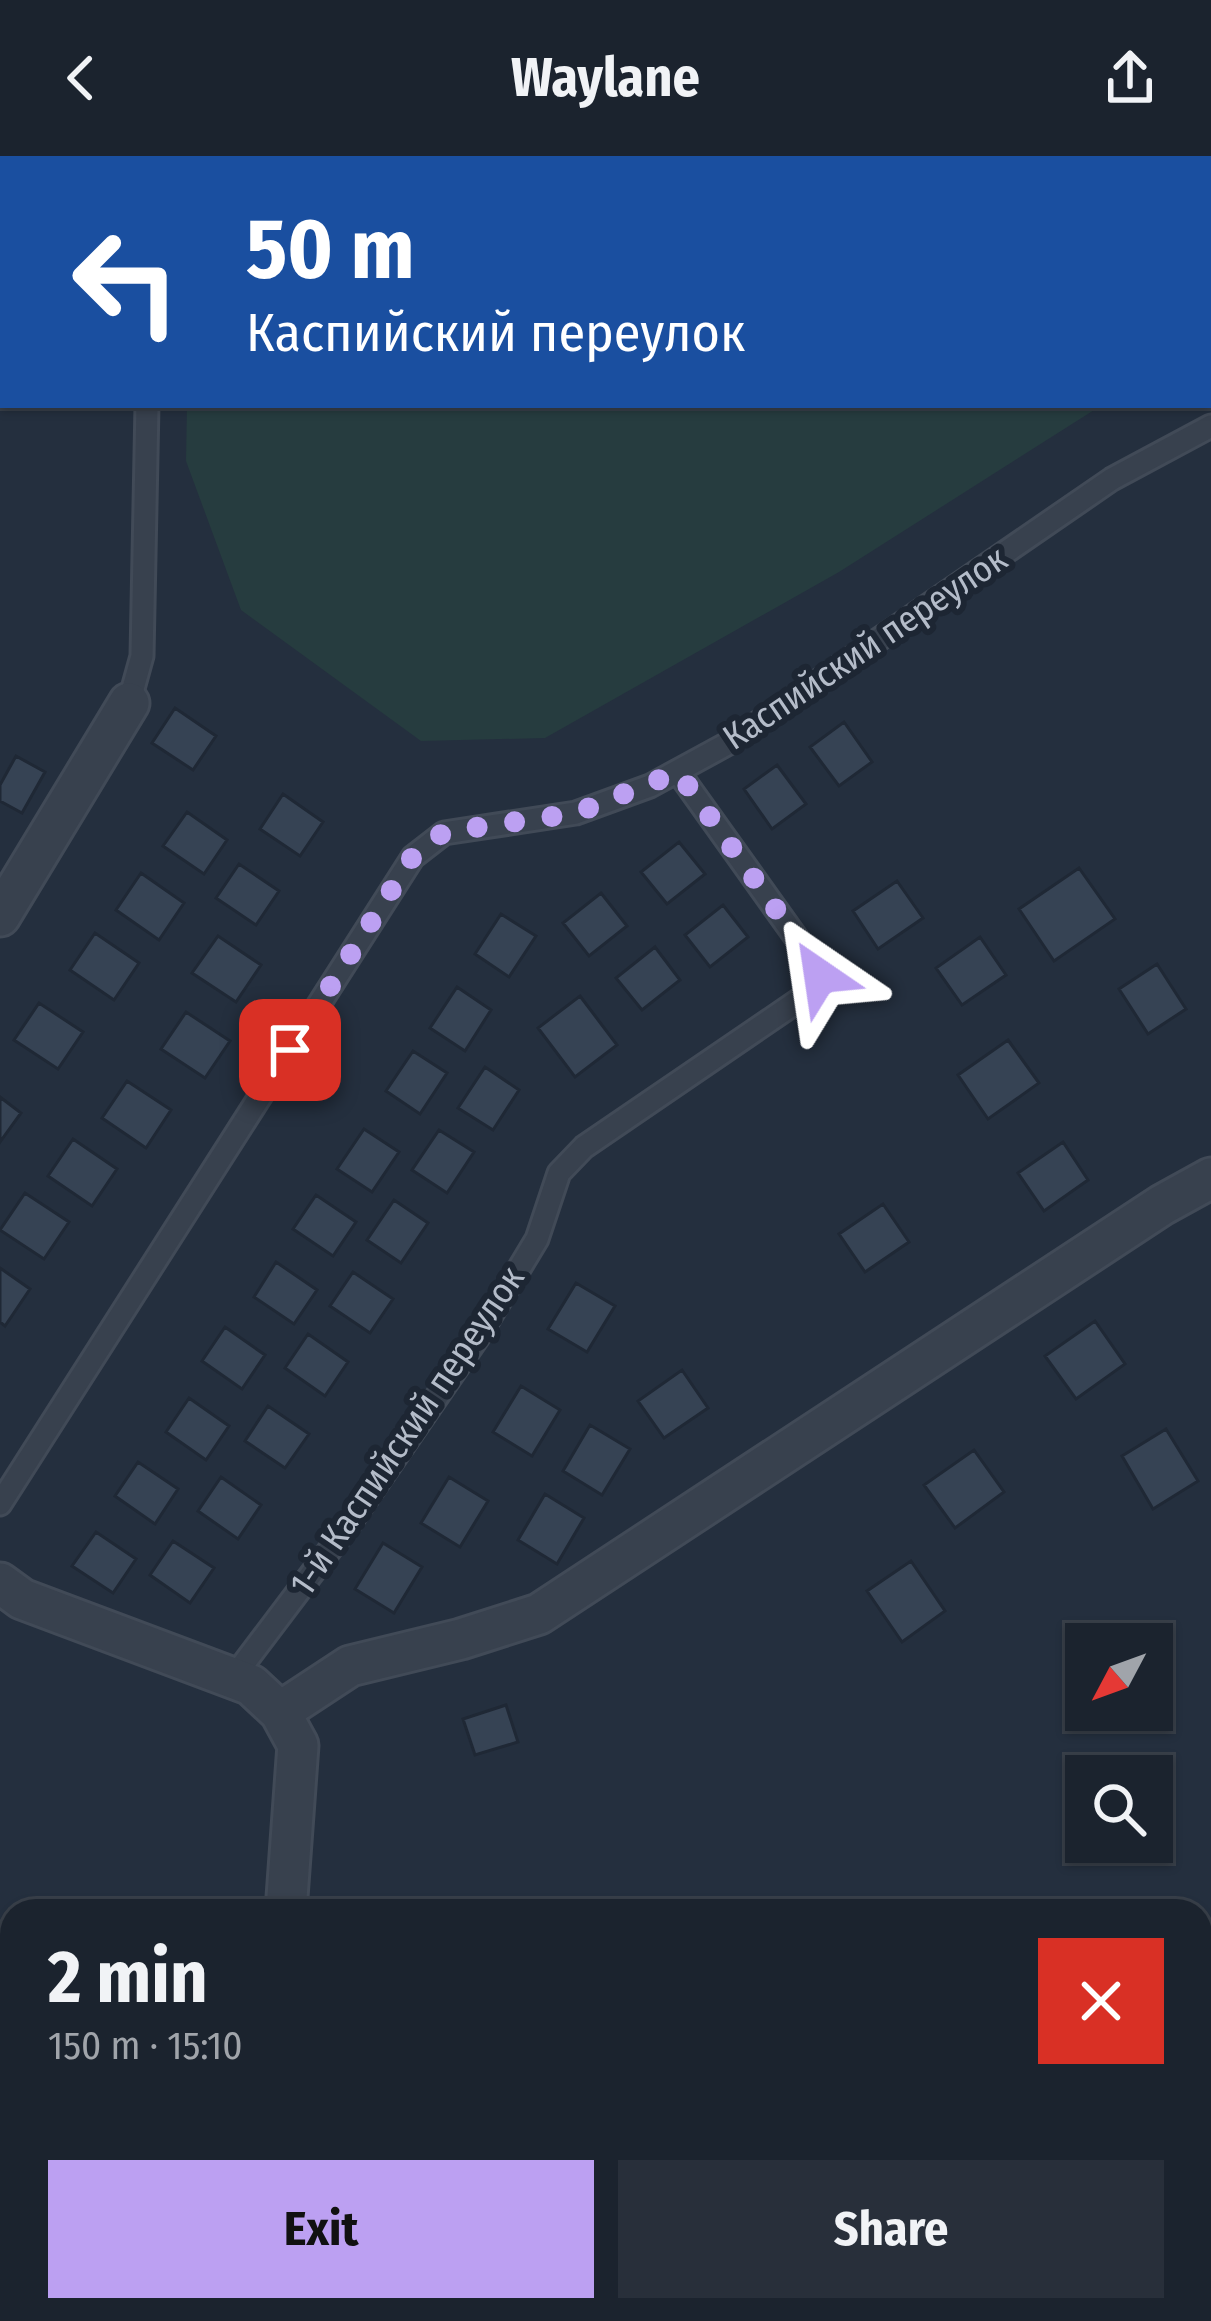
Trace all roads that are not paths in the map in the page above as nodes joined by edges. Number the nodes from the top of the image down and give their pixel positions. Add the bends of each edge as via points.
1 (147, 408) edge
2 (1211, 426) edge
3 (130, 704) joint
4 (678, 772) junction
5 (0, 916) edge
6 (1211, 1178) edge
7 (0, 1504) edge
8 (0, 1583) edge
9 (233, 1678) junction
10 (280, 1712) junction
11 (287, 1899) edge

1 - 3 lane via 142,656
2 - 4 lane, Каспийский переулок via 1112,479
3 - 5 street
4 - 7 lane, Каспийский переулок via 576,813 444,832 413,856
4 - 9 lane, 1-й Каспийский переулок via 815,964 814,990 584,1147 560,1173 537,1239 478,1337
6 - 10 street via 539,1614 350,1666
8 - 9 street via 22,1599
9 - 10 street
10 - 11 street via 298,1745

